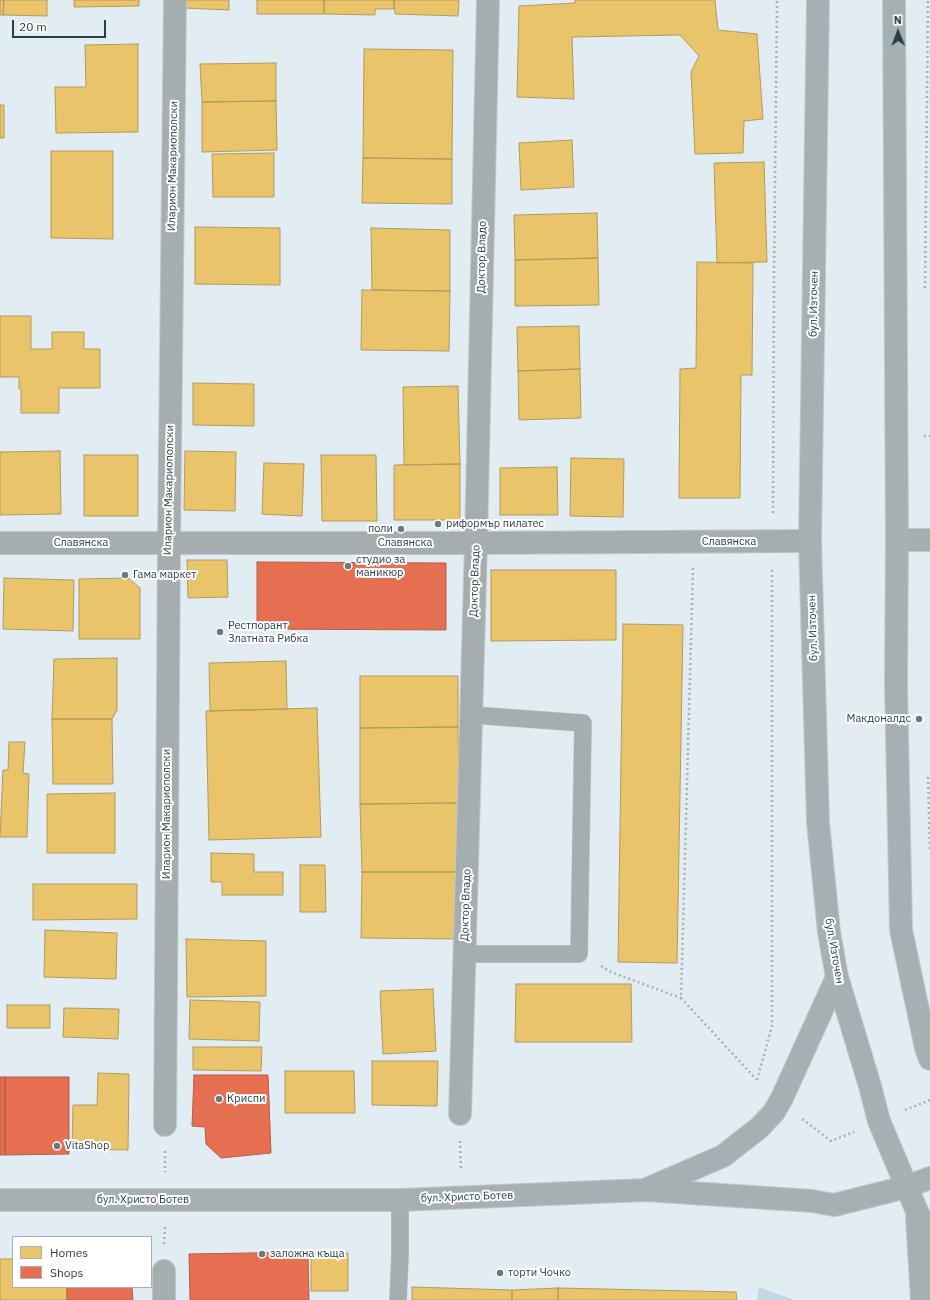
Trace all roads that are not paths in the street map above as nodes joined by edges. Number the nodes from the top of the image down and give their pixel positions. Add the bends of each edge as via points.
1 (175, 0) edge
2 (488, 0) edge
3 (818, 0) edge
4 (894, 0) edge
5 (897, 540) junction
6 (930, 540) edge
7 (810, 541) junction
8 (169, 542) junction
9 (0, 543) edge
10 (476, 543) junction
11 (472, 715) junction
12 (464, 954) junction
13 (837, 977) junction
14 (930, 1059) edge
15 (460, 1114) road end
16 (165, 1125) road end
17 (930, 1178) edge
18 (906, 1187) junction
19 (646, 1190) junction
20 (0, 1200) edge
21 (400, 1200) junction
22 (916, 1209) junction
23 (930, 1238) edge
24 (164, 1271) dead end
25 (164, 1300) edge
26 (398, 1300) edge
27 (922, 1300) edge

1 - 8 street, Иларион Макариополски
2 - 10 street, Доктор Владо
3 - 7 main road, бул. Източен
4 - 5 main road
5 - 6 street
5 - 14 main road via 896,684 902,930
7 - 10 street, Славянска
7 - 13 main road, бул. Източен via 818,822 829,932
8 - 9 street, Славянска
8 - 10 street, Славянска
8 - 16 street, Иларион Макариополски
10 - 11 street, Доктор Владо
11 - 12 street, Доктор Владо
11 - 12 lane via 582,723 579,954
12 - 15 street, Доктор Владо
13 - 18 main road, бул. Източен via 879,1121
13 - 19 main road via 774,1112 723,1156
17 - 18 main road, бул. Христо Ботев
18 - 19 main road, бул. Христо Ботев via 834,1205 812,1201
18 - 22 main road, бул. Източен
19 - 21 main road, бул. Христо Ботев
20 - 21 main road, бул. Христо Ботев
21 - 26 lane
22 - 23 main road, бул. Източен
22 - 27 main road
24 - 25 street

